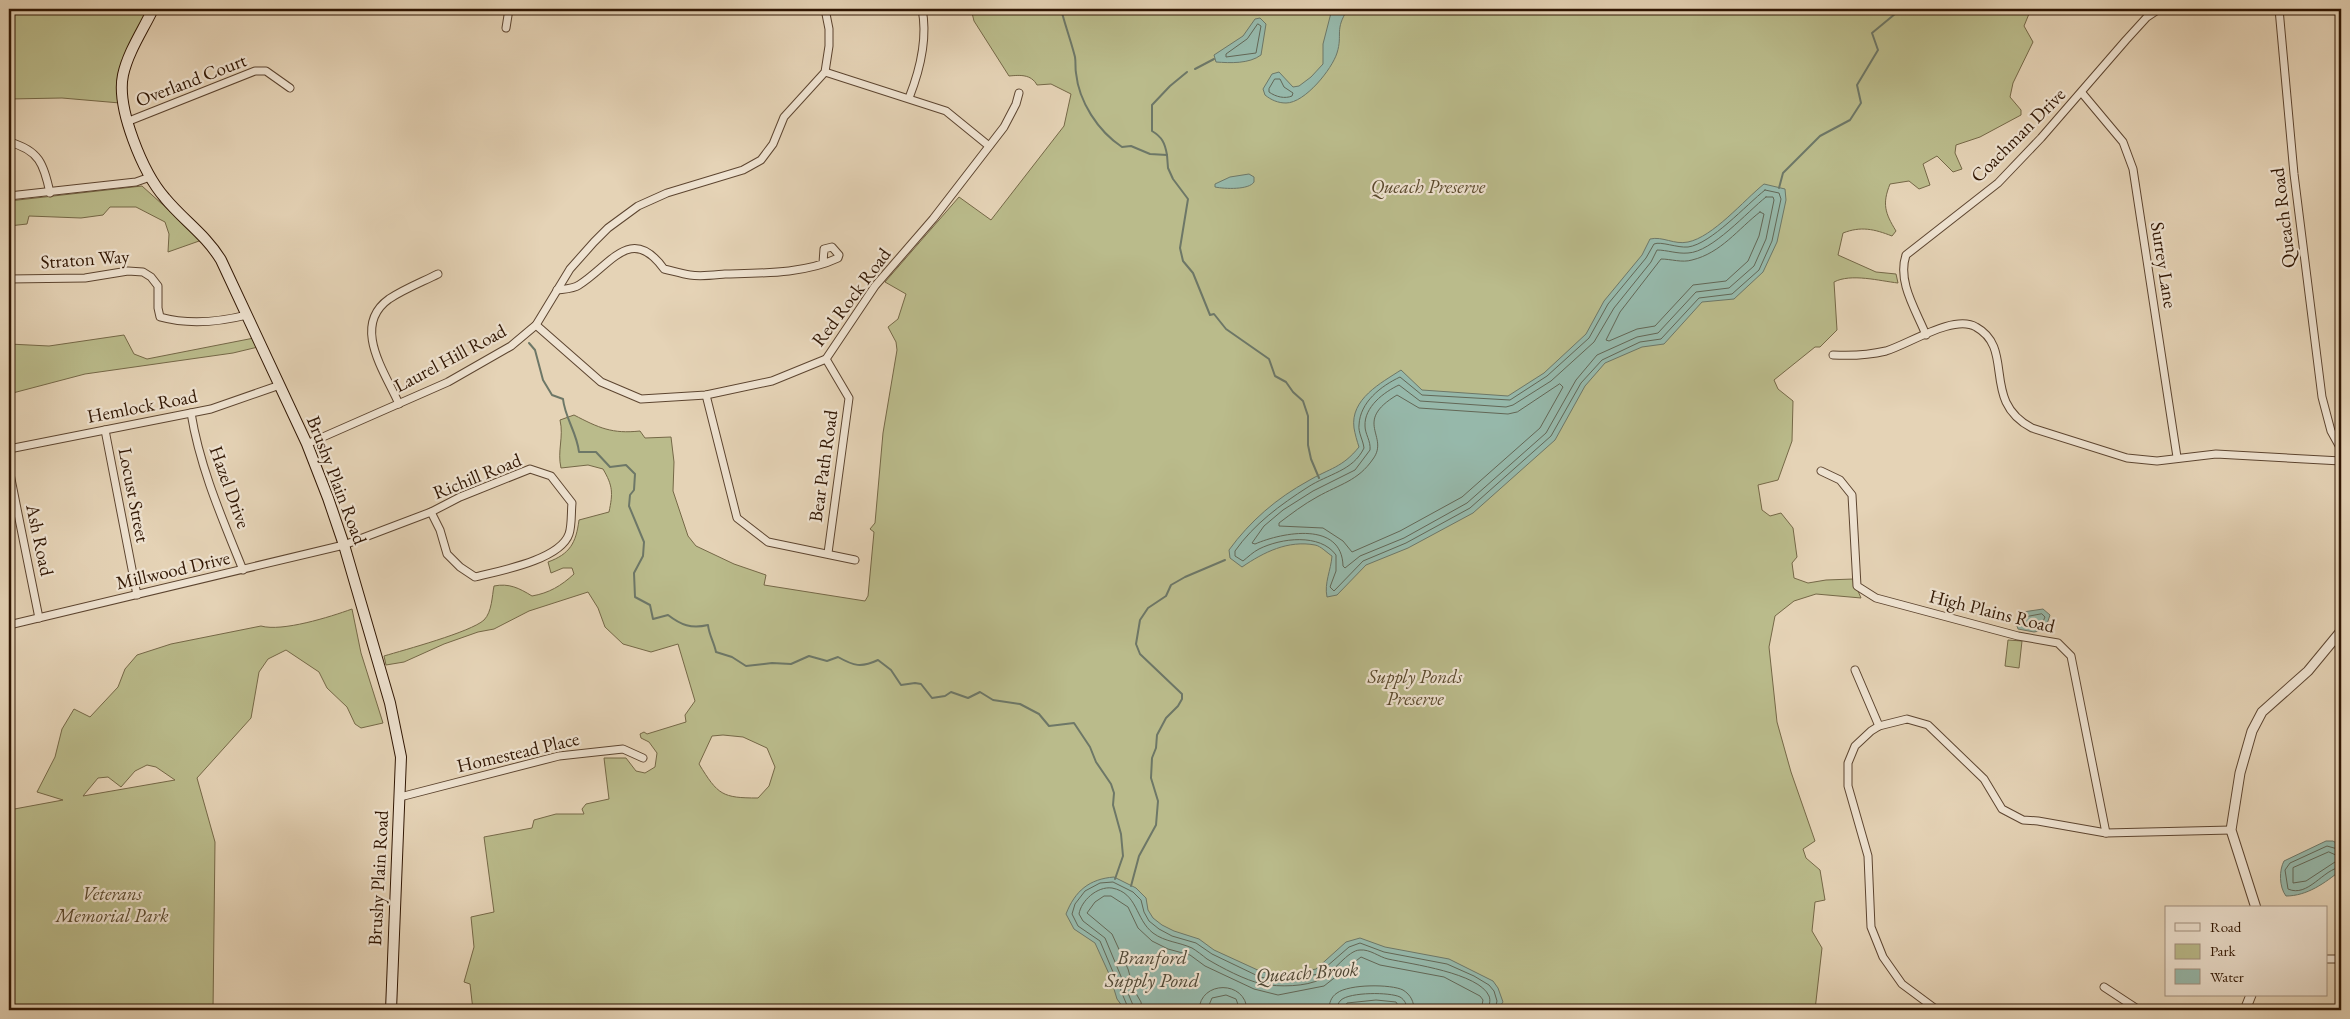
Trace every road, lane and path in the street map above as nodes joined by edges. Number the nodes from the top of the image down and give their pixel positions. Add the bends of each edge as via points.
1 (153, 9) edge
2 (509, 9) edge
3 (825, 9) edge
4 (922, 9) edge
5 (2159, 9) edge
6 (2279, 9) edge
7 (506, 28) dead end
8 (824, 72) junction
9 (290, 88) dead end
10 (2082, 92) junction
11 (1019, 93) dead end
12 (909, 98) junction
13 (129, 121) junction
14 (9, 142) edge
15 (989, 146) junction
16 (150, 177) junction
17 (50, 193) junction
18 (9, 196) edge
19 (823, 263) dead end
20 (438, 274) dead end
21 (9, 279) edge
22 (556, 290) junction
23 (247, 315) junction
24 (536, 325) junction
25 (1926, 335) junction
26 (1833, 355) dead end
27 (826, 360) junction
28 (280, 386) junction
29 (706, 395) junction
30 (399, 404) junction
31 (191, 413) junction
32 (105, 430) junction
33 (307, 444) junction
34 (9, 449) edge
35 (2341, 449) edge
36 (2177, 457) junction
37 (2341, 462) edge
38 (9, 469) edge
39 (1821, 471) dead end
40 (431, 512) junction
41 (344, 545) junction
42 (828, 553) junction
43 (855, 560) dead end
44 (243, 570) junction
45 (137, 595) junction
46 (39, 618) junction
47 (9, 625) edge
48 (2341, 630) edge
49 (1855, 670) dead end
50 (1879, 726) junction
51 (644, 758) dead end
52 (400, 797) junction
53 (2231, 830) junction
54 (2106, 833) junction
55 (2255, 906) edge
56 (2328, 959) edge
57 (2341, 959) edge
58 (2104, 987) dead end
59 (2251, 996) edge
60 (391, 1010) edge
61 (1937, 1010) edge
62 (2139, 1010) edge
63 (2245, 1010) edge

1 - 13 main road, Brushy Plain Road via 123,76 123,97
2 - 7 street
3 - 8 street via 830,29
4 - 12 street via 921,67
5 - 10 street, Coachman Drive via 2147,17
6 - 35 street, Queach Road via 2294,174 2322,397 2330,430
8 - 12 street
8 - 22 street, Laurel Hill Road via 784,117 773,144 761,160 743,170 667,193 638,206 594,242
9 - 13 street, Overland Court via 266,71 256,71
10 - 25 street, Coachman Drive via 1998,183 1906,255 1902,266 1903,279
10 - 36 street, Surrey Lane via 2123,142 2133,168
11 - 15 street, Red Rock Road via 1004,127
12 - 15 street via 946,110
13 - 16 main road, Brushy Plain Road
14 - 17 street via 26,147 36,155 42,163
15 - 27 street, Red Rock Road via 933,219 875,286
16 - 17 street via 136,182
16 - 23 main road, Brushy Plain Road via 166,200 210,244
17 - 18 street
19 - 22 street via 778,272 692,276 664,269 656,257 643,249 625,250 609,258 577,286
20 - 30 street via 391,298 374,315 371,341
21 - 23 street, Straton Way via 76,279 128,271 143,272 158,286 160,317 209,322
22 - 24 street, Laurel Hill Road
23 - 28 main road, Brushy Plain Road
24 - 29 street, Red Rock Road via 601,382 641,399
24 - 30 street, Laurel Hill Road via 510,346 478,365
25 - 26 street via 1886,351
25 - 36 street via 1966,323 1982,330 1994,346 2006,405 2021,422 2032,428 2127,458 2157,461
27 - 29 street, Red Rock Road via 772,381
27 - 42 street, Bear Path Road via 849,398
28 - 31 street, Hemlock Road
28 - 33 main road, Brushy Plain Road
29 - 42 street via 737,518 768,542
30 - 33 street, Laurel Hill Road
31 - 32 street, Hemlock Road
31 - 44 street, Hazel Drive via 209,486
32 - 34 street, Hemlock Road
32 - 45 street, Locust Street
33 - 41 main road, Brushy Plain Road
36 - 37 street via 2239,454
38 - 46 street, Ash Road
39 - 54 street, High Plains Road via 1840,480 1852,495 1856,586 1860,589 1876,598 2058,644 2071,656
40 - 40 street, Richill Road via 530,469 551,476 572,503 569,535 557,550 515,567 475,577 447,554
40 - 41 street, Richill Road
41 - 44 street, Millwood Drive
41 - 52 main road, Brushy Plain Road via 396,724 401,756
42 - 43 street
44 - 45 street, Millwood Drive
45 - 46 street, Millwood Drive
46 - 47 street, Millwood Drive
48 - 53 street via 2308,671 2262,712 2252,730 2240,773
49 - 50 street
50 - 54 street via 1907,719 1928,725 1984,779 2002,809 2023,820
50 - 61 street via 1855,746 1848,763 1848,786 1868,856 1871,927 1883,957 1902,984
51 - 52 street, Homestead Place via 623,749 559,756
52 - 60 main road, Brushy Plain Road
53 - 54 street
53 - 55 street
56 - 57 street
58 - 62 street
59 - 63 street

